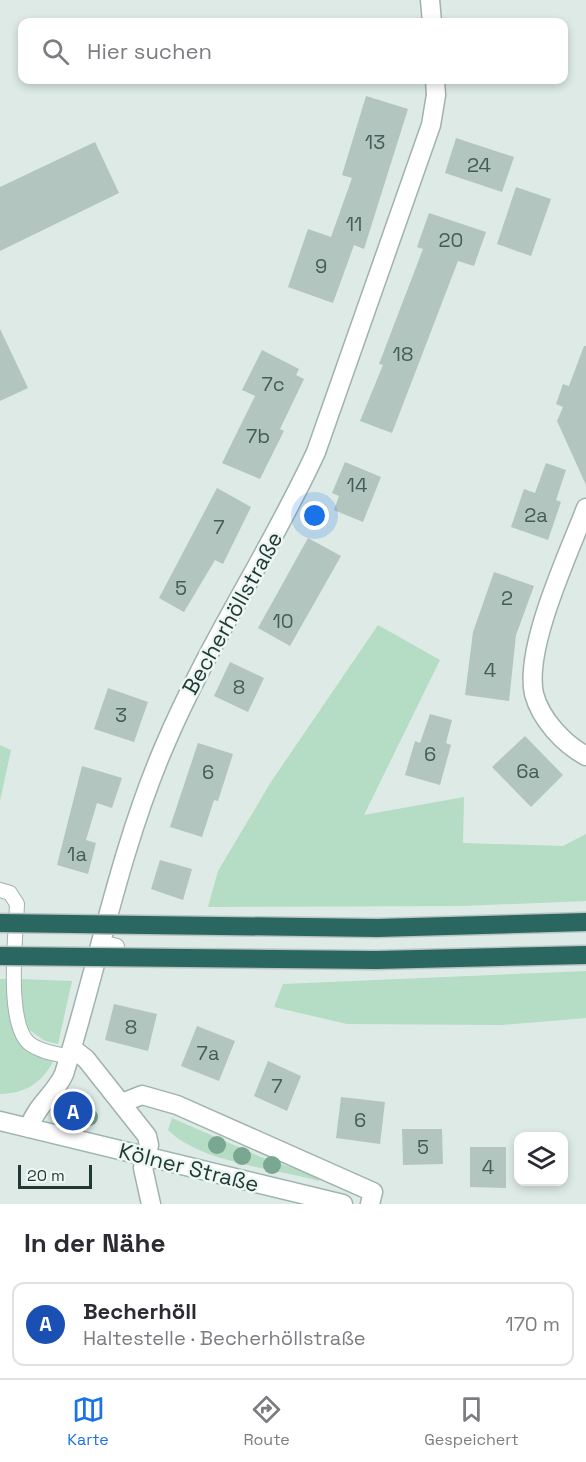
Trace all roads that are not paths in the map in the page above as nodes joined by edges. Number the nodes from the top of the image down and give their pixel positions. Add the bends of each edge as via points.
1 (430, 0) edge
2 (432, 18) edge
3 (435, 84) edge
4 (586, 508) edge
5 (586, 756) edge
6 (0, 890) edge
7 (586, 922) edge
8 (0, 923) edge
9 (0, 956) edge
10 (586, 956) edge
11 (71, 1053) junction
12 (122, 1103) junction
13 (0, 1121) edge
14 (29, 1128) junction
15 (146, 1156) junction
16 (152, 1204) edge
17 (343, 1204) edge
18 (370, 1204) edge

1 - 2 street
3 - 11 street, Becherhöllstraße via 431,125 316,452 201,669 144,797 109,944
4 - 5 street via 548,609 534,662 534,694 567,746
6 - 11 lane via 10,893 17,904 15,983 20,1030 31,1044
7 - 8 highway, bridge via 376,928
9 - 10 highway, bridge via 376,960
11 - 12 street via 86,1059
11 - 14 street, Becherhöllstraße via 60,1084 35,1114
12 - 15 street via 147,1136
12 - 18 street, Kölner Straße via 142,1095 177,1105 373,1192
13 - 14 street, Kölner Straße
14 - 15 street, Kölner Straße
15 - 16 street via 144,1175
15 - 17 street, Kölner Straße

